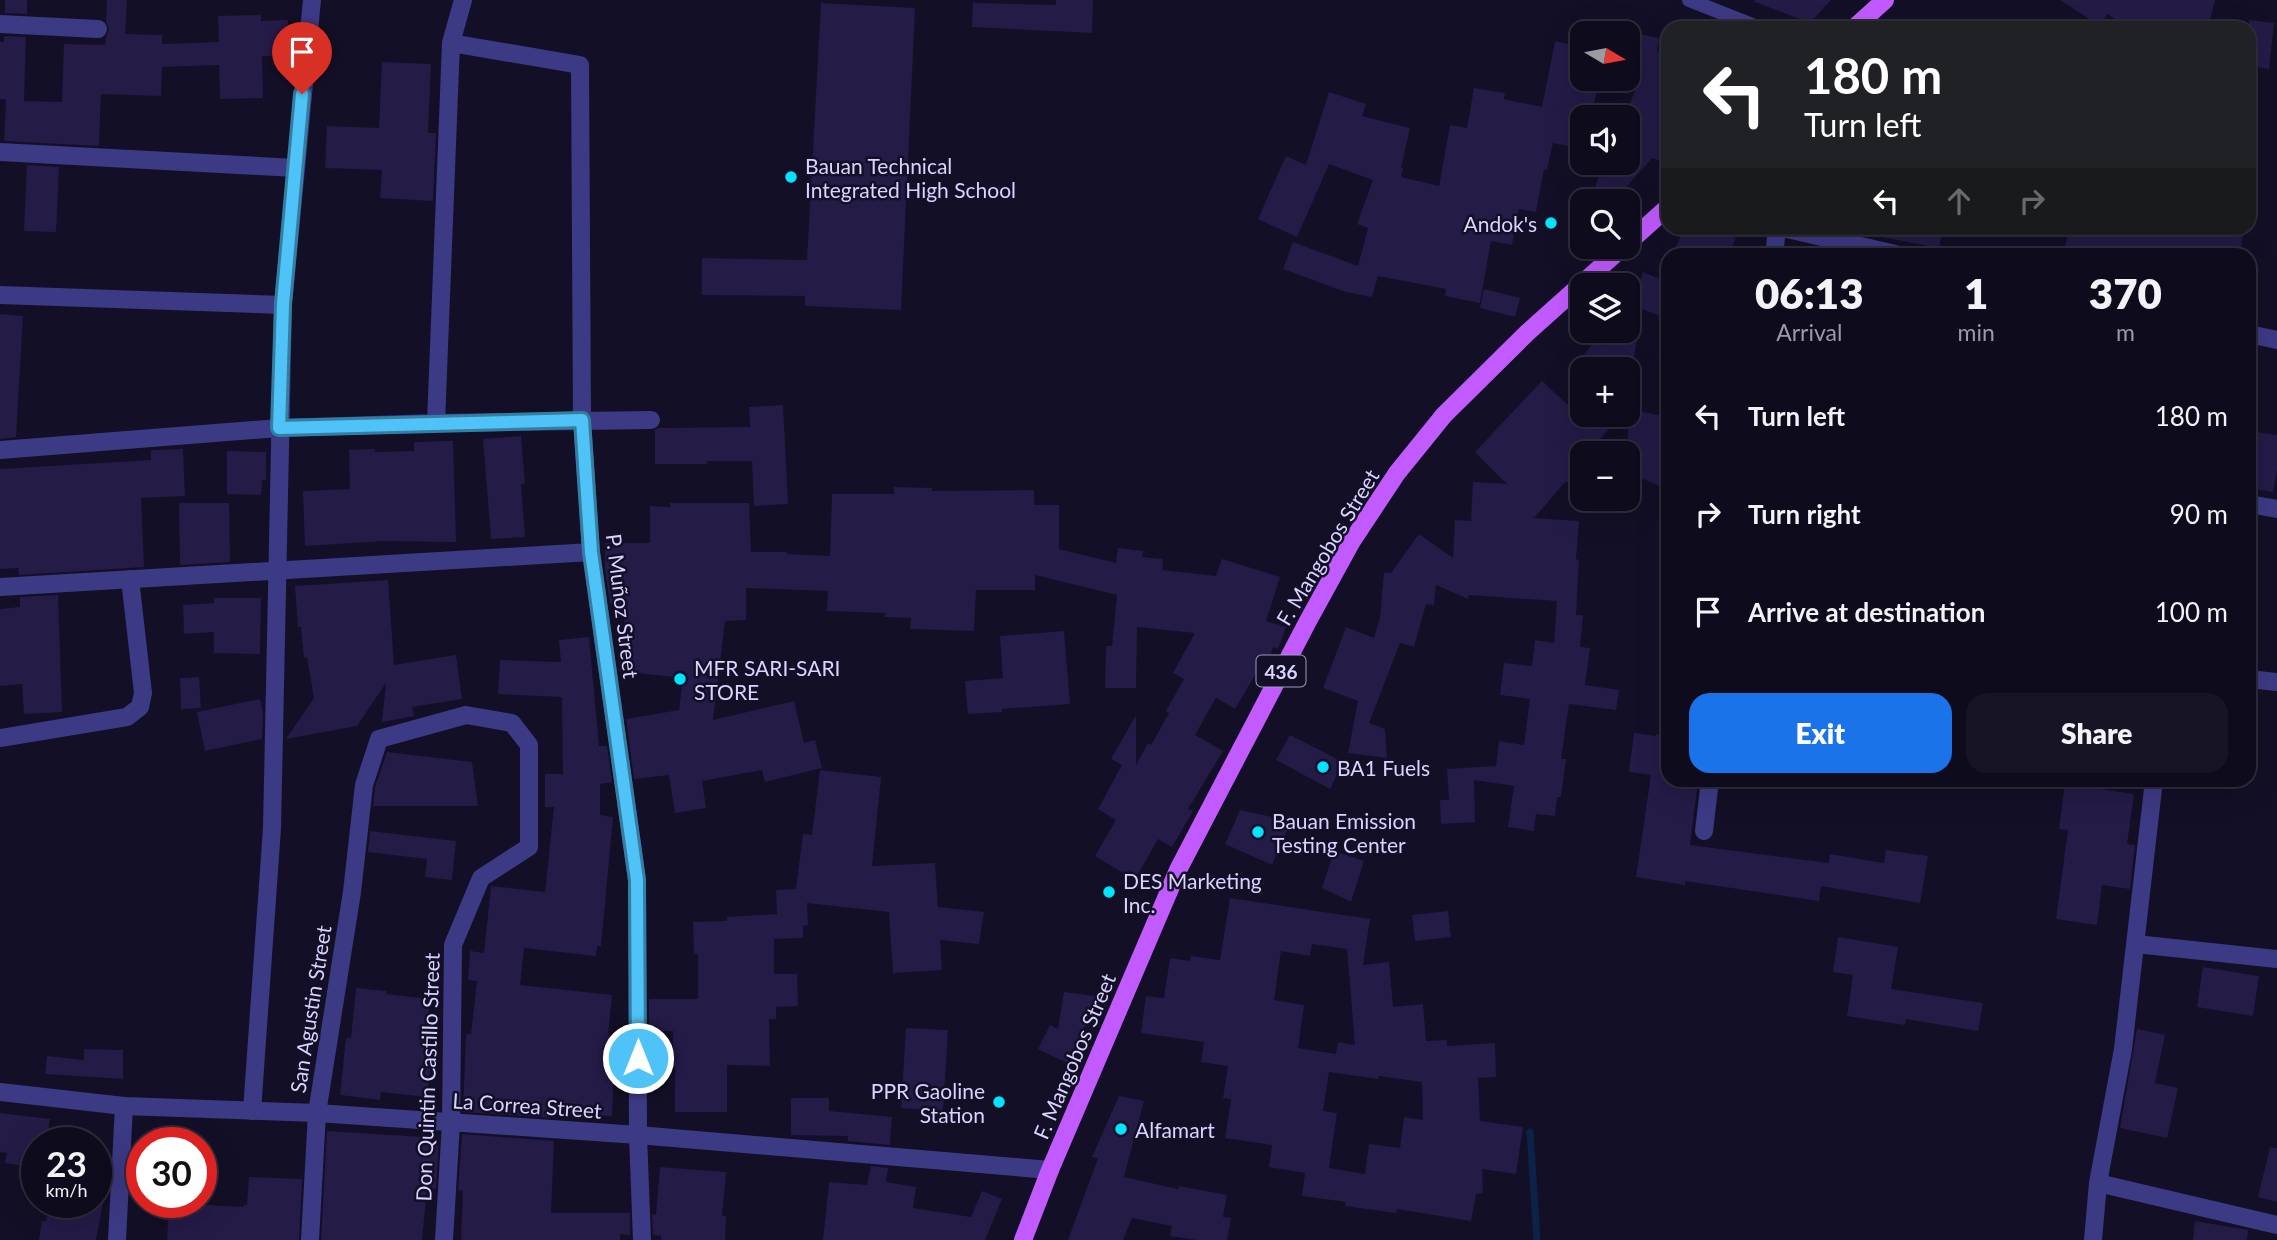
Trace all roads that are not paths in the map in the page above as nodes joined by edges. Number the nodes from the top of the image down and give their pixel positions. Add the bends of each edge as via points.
1 (312, 0) edge
2 (463, 0) edge
3 (1689, 0) edge
4 (1885, 0) edge
5 (1742, 21) edge
6 (1865, 21) edge
7 (0, 24) edge
8 (98, 29) dead end
9 (451, 43) junction
10 (0, 152) edge
11 (295, 168) junction
12 (1661, 213) edge
13 (1640, 232) edge
14 (1813, 235) edge
15 (1869, 248) edge
16 (1610, 259) edge
17 (0, 295) edge
18 (283, 304) junction
19 (2256, 336) edge
20 (2277, 340) edge
21 (582, 420) junction
22 (651, 420) dead end
23 (436, 422) junction
24 (279, 428) junction
25 (0, 450) edge
26 (2256, 505) edge
27 (2277, 509) edge
28 (591, 552) junction
29 (278, 571) junction
30 (130, 579) junction
31 (0, 587) edge
32 (2256, 680) edge
33 (2277, 682) edge
34 (0, 738) edge
35 (1709, 787) edge
36 (2153, 787) edge
37 (1704, 831) dead end
38 (481, 878) joint
39 (2136, 944) junction
40 (2277, 959) edge
41 (0, 1092) edge
42 (124, 1106) junction
43 (252, 1111) junction
44 (317, 1113) junction
45 (451, 1123) junction
46 (638, 1135) junction
47 (1050, 1170) junction
48 (2098, 1183) junction
49 (2277, 1225) edge
50 (117, 1240) edge
51 (310, 1240) edge
52 (444, 1240) edge
53 (642, 1240) edge
54 (1023, 1240) edge
55 (2093, 1240) edge

1 - 11 street
2 - 9 street
3 - 5 lane
4 - 6 main road
7 - 8 street
9 - 21 street, P. Muñoz Street via 580,65
9 - 23 street
10 - 11 street
11 - 18 street
12 - 13 main road
14 - 15 street
16 - 47 main road, F. Mangobos Street / 436 via 1444,415 1397,473 1352,541 1178,870
17 - 18 street
18 - 24 street
19 - 20 street
21 - 22 street
21 - 23 street
21 - 28 street, P. Muñoz Street
23 - 24 street
24 - 25 street
24 - 29 street
26 - 27 street
28 - 29 street
28 - 46 street, P. Muñoz Street via 637,880
29 - 30 street
29 - 43 street via 272,828
30 - 31 street
30 - 34 street via 143,693 139,708 127,717
32 - 33 street
35 - 37 street
36 - 39 street
38 - 44 street, San Agustin Street via 529,848 529,745 512,723 466,715 379,739 364,785
38 - 45 street, Don Quintin Castillo Street via 453,945
39 - 40 street
39 - 48 street via 2123,1049
41 - 42 street, La Correa Street
42 - 43 street, La Correa Street
42 - 50 street
43 - 44 street, La Correa Street
44 - 45 street, La Correa Street
44 - 51 street, San Agustin Street
45 - 46 street, La Correa Street
45 - 52 street, Don Quintin Castillo Street
46 - 47 street, La Correa Street
46 - 53 street, P. Muñoz Street
47 - 54 main road, F. Mangobos Street / 436
48 - 49 street
48 - 55 street

